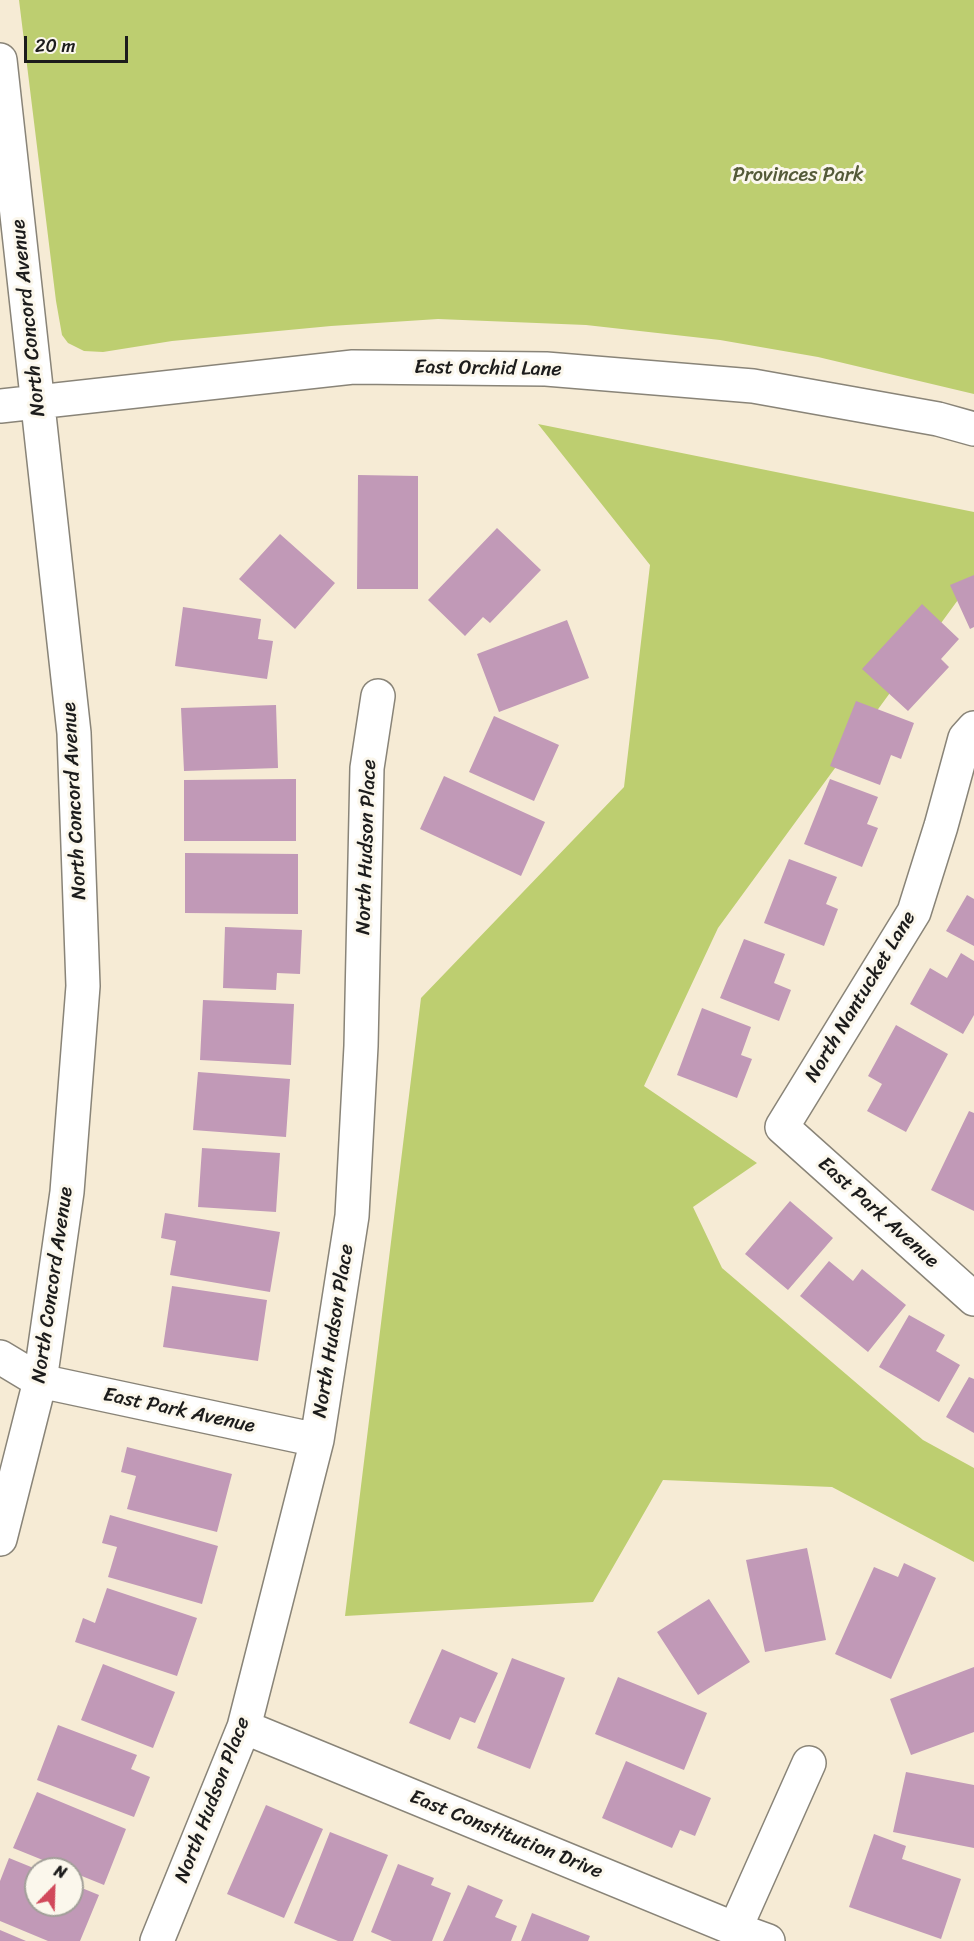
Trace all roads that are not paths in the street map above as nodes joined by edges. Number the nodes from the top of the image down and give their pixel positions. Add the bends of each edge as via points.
1 (0, 60) edge
2 (39, 402) junction
3 (0, 406) edge
4 (974, 429) edge
5 (378, 696) dead end
6 (974, 728) edge
7 (782, 1127) joint
8 (974, 1299) edge
9 (0, 1357) edge
10 (40, 1381) junction
11 (0, 1387) edge
12 (317, 1440) junction
13 (0, 1539) edge
14 (244, 1727) junction
15 (809, 1763) dead end
16 (735, 1929) junction
17 (157, 1941) edge
18 (768, 1941) edge

1 - 2 street, North Concord Avenue
2 - 3 street, East Orchid Lane
2 - 4 street, East Orchid Lane via 353,367 546,369 753,386
2 - 10 street, North Concord Avenue via 74,733 83,986 67,1192
5 - 12 street, North Hudson Place via 367,768 361,1046 352,1215
6 - 7 street, North Nantucket Lane via 965,738 914,912
7 - 8 street, East Park Avenue
9 - 10 street, East Park Avenue
10 - 11 street, East Park Avenue
10 - 12 street, East Park Avenue
10 - 13 street, North Concord Avenue
12 - 14 street, North Hudson Place
14 - 16 street, East Constitution Drive
14 - 17 street, North Hudson Place
15 - 16 street
16 - 18 street, East Constitution Drive

